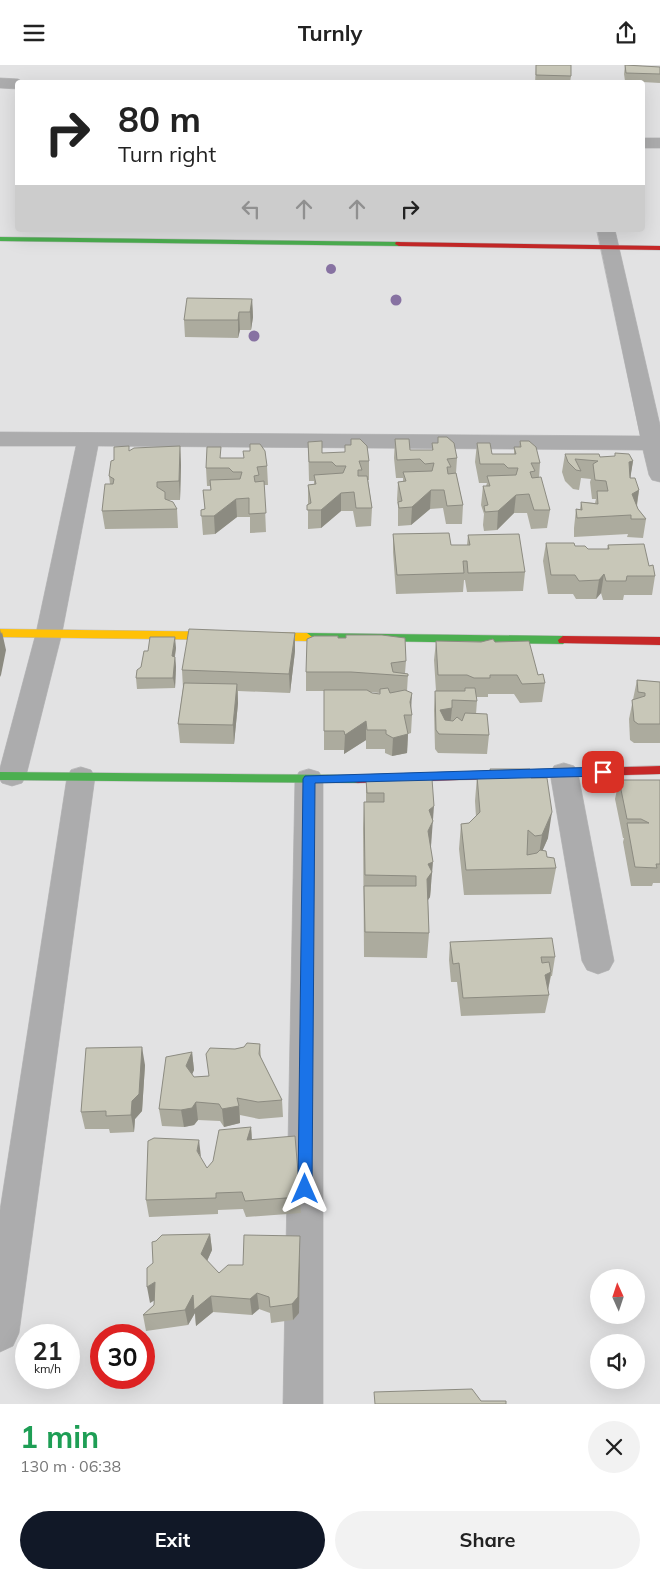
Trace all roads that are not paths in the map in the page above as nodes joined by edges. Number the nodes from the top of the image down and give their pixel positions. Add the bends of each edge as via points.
1 (0, 83) edge
2 (15, 84) edge
3 (645, 143) edge
4 (660, 143) edge
5 (608, 238) edge
6 (0, 239) edge
7 (660, 247) edge
8 (0, 439) edge
9 (88, 441) junction
10 (656, 443) edge
11 (660, 475) edge
12 (0, 633) edge
13 (50, 633) junction
14 (660, 641) edge
15 (660, 770) edge
16 (564, 773) junction
17 (6, 776) edge
18 (81, 777) junction
19 (309, 779) junction
20 (598, 961) dead end
21 (1, 1326) edge
22 (303, 1404) edge

1 - 2 street
3 - 4 street
5 - 6 street
5 - 7 street
5 - 10 street
8 - 9 street
9 - 10 street
9 - 13 street
10 - 11 street
12 - 13 street
13 - 14 street
13 - 17 street
15 - 16 street
16 - 19 street
16 - 20 street
17 - 18 street
18 - 19 street
18 - 21 street
19 - 22 street

